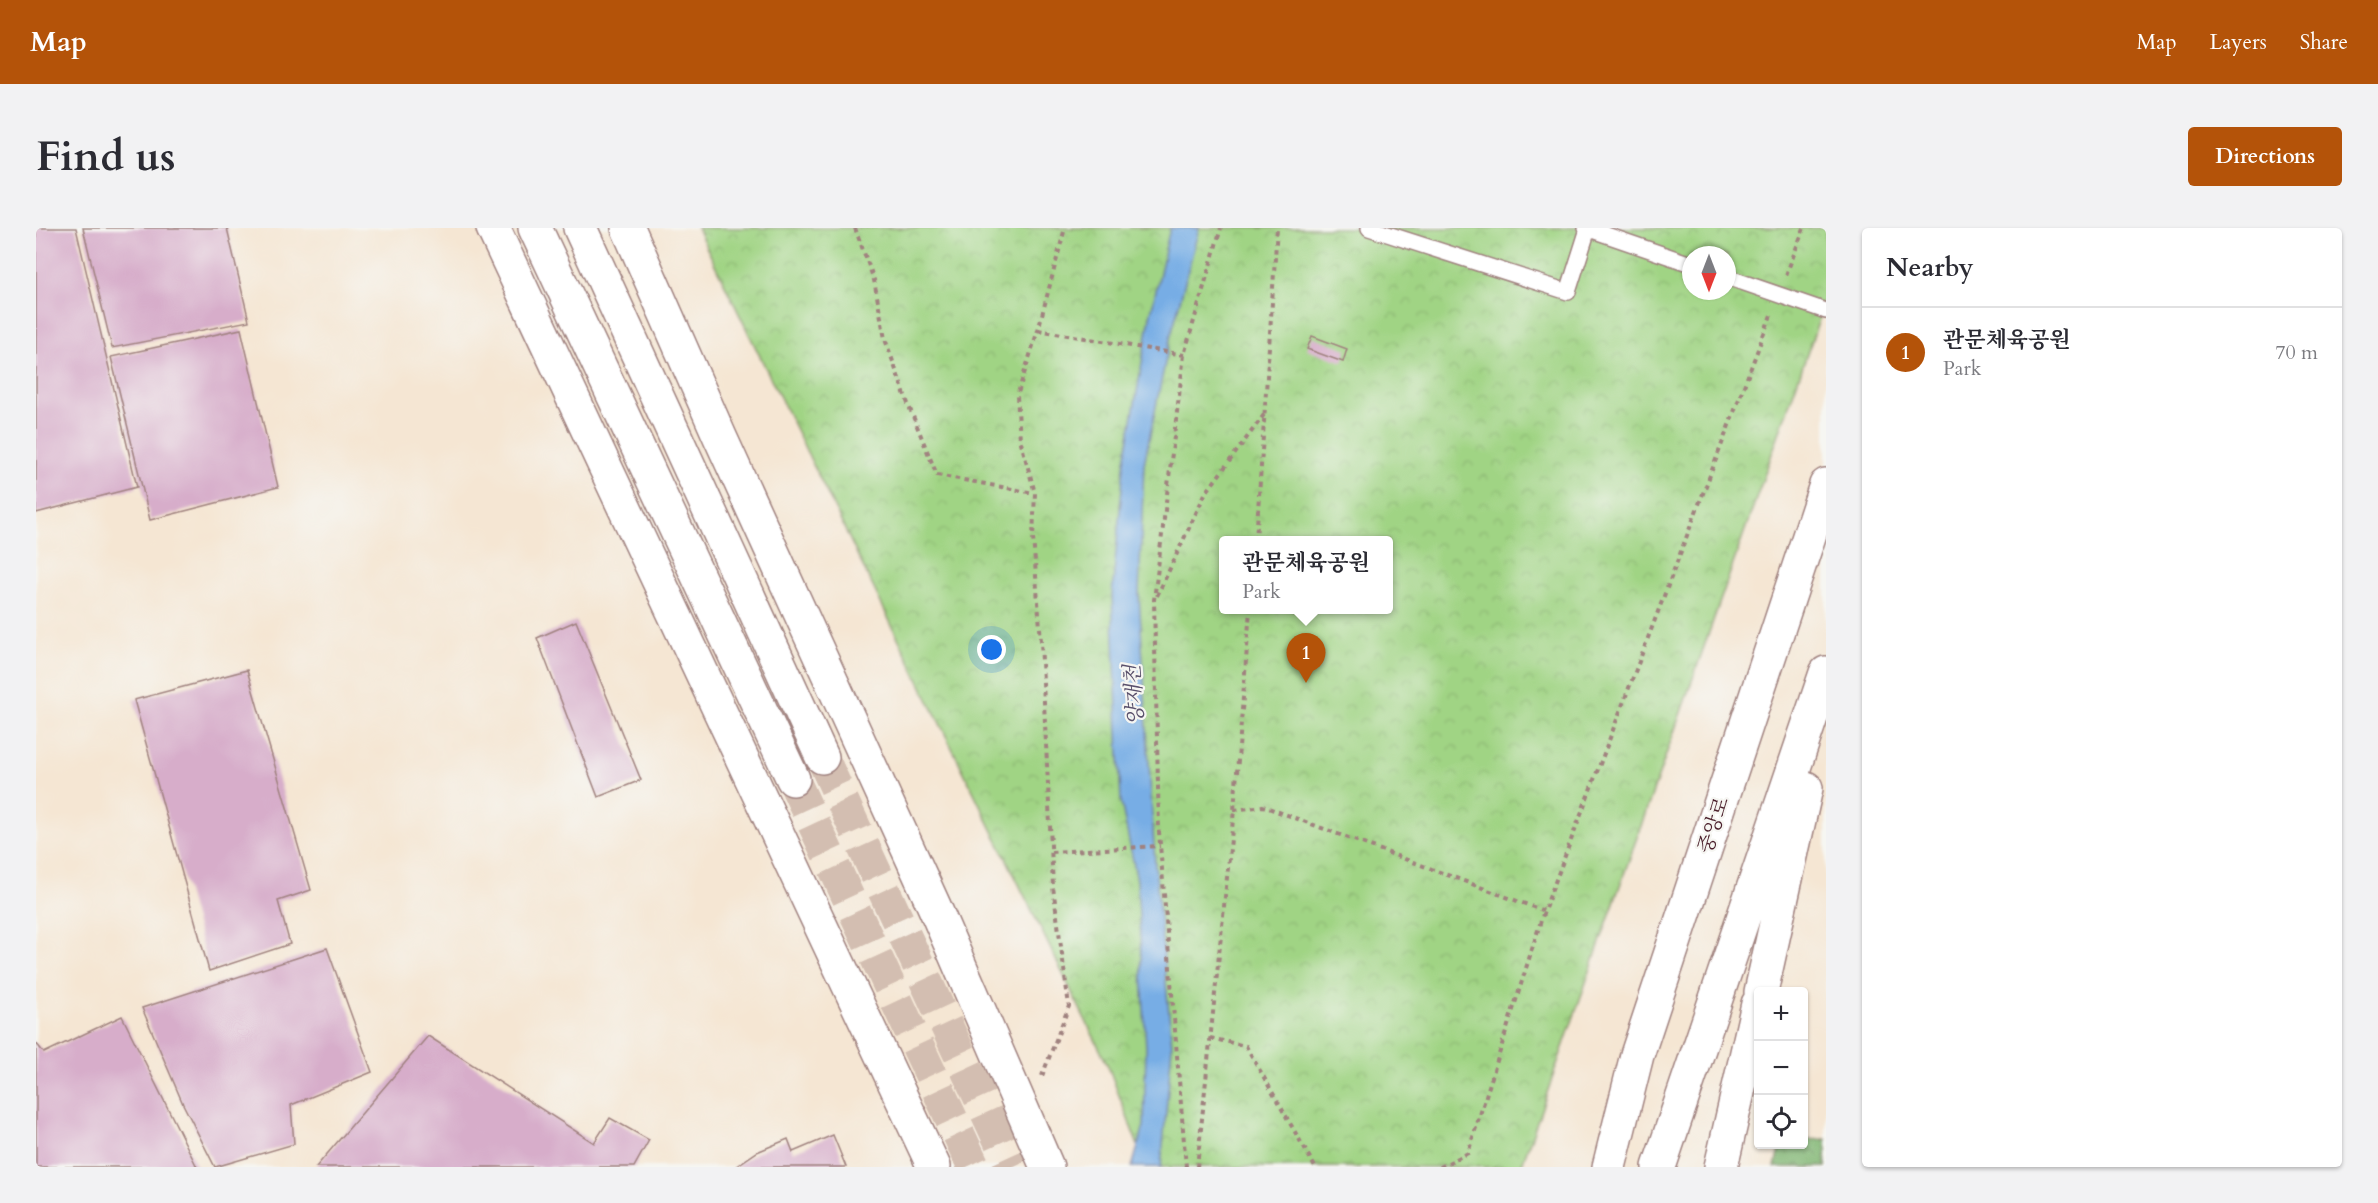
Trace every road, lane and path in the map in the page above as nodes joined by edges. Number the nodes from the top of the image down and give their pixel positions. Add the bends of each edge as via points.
1 (493, 228) edge
2 (535, 228) edge
3 (580, 228) edge
4 (628, 228) edge
5 (855, 228) edge
6 (1065, 228) edge
7 (1221, 228) edge
8 (1277, 228) edge
9 (1369, 228) edge
10 (1587, 228) edge
11 (1804, 228) edge
12 (1682, 261) edge
13 (1736, 280) edge
14 (1783, 283) dead end
15 (1775, 305) dead end
16 (1826, 311) edge
17 (1038, 330) junction
18 (1184, 355) junction
19 (1266, 411) junction
20 (1826, 485) edge
21 (1035, 493) junction
22 (1256, 536) edge
23 (1154, 600) junction
24 (1250, 614) edge
25 (1826, 673) edge
26 (1826, 698) edge
27 (822, 758) tunnel mouth
28 (793, 779) tunnel mouth
29 (1234, 810) junction
30 (1160, 846) junction
31 (1051, 852) junction
32 (1544, 911) junction
33 (1762, 987) edge
34 (1754, 1022) edge
35 (1210, 1038) junction
36 (1637, 1055) junction
37 (1025, 1121) junction
38 (934, 1167) edge
39 (1047, 1167) edge
40 (1186, 1167) edge
41 (1197, 1167) edge
42 (1315, 1167) edge
43 (1440, 1167) edge
44 (1592, 1167) edge
45 (1609, 1167) edge
46 (1659, 1167) edge
47 (1721, 1167) edge

1 - 38 main road
2 - 28 main road
3 - 27 main road
4 - 37 main road via 934,906
5 - 21 path via 874,280 885,339 937,475
6 - 17 path
7 - 18 path
8 - 19 path
9 - 10 lane via 1568,292
10 - 12 lane
11 - 14 path
13 - 16 lane
15 - 32 path
17 - 18 path
17 - 21 path via 1017,396 1020,439
18 - 23 path
19 - 22 path
19 - 23 path via 1205,494
20 - 36 main road, 중앙로
21 - 31 path via 1033,537
23 - 30 path
24 - 29 path
25 - 46 main road
26 - 33 main road
29 - 32 path via 1263,806
29 - 35 path
30 - 31 path
30 - 40 path
31 - 37 path via 1069,1006
32 - 43 path via 1468,1154
34 - 47 main road
35 - 41 path
35 - 42 path via 1246,1046
36 - 44 main road
36 - 45 main road, 중앙로
37 - 39 main road

